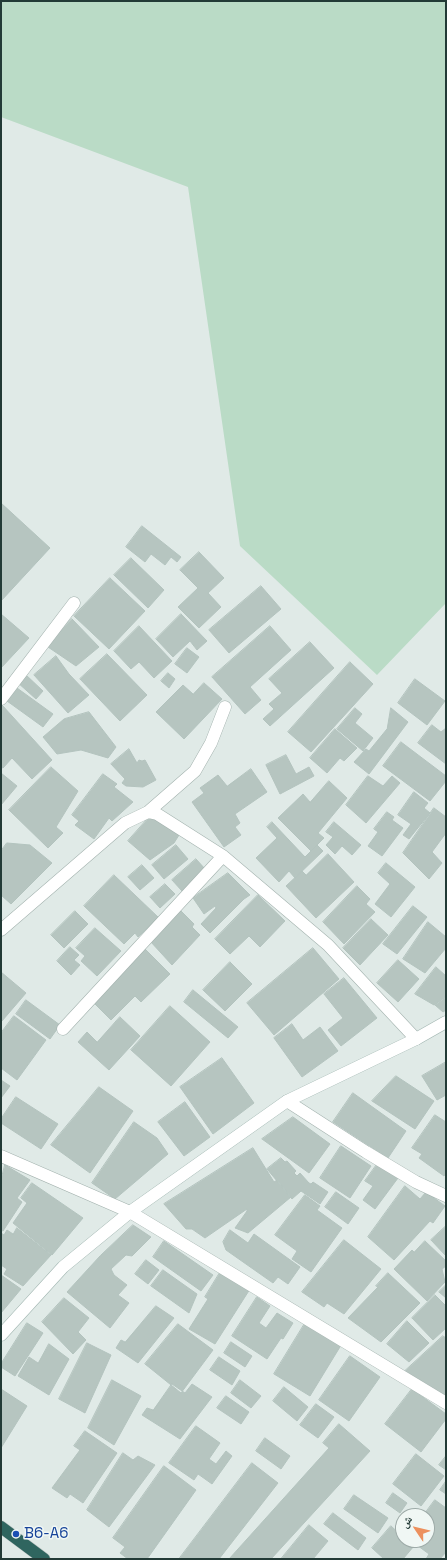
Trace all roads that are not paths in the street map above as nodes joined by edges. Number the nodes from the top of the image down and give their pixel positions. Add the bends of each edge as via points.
1 (74, 603) dead end
2 (1, 699) edge
3 (225, 707) dead end
4 (148, 812) junction
5 (223, 856) junction
6 (1, 930) edge
7 (446, 1022) edge
8 (63, 1029) dead end
9 (416, 1039) junction
10 (287, 1102) junction
11 (1, 1156) edge
12 (446, 1196) edge
13 (130, 1212) junction
14 (1, 1335) edge
15 (446, 1403) edge
16 (1, 1527) edge
17 (44, 1559) edge

1 - 2 street
3 - 4 street via 211,743 195,771
4 - 5 street via 164,817
4 - 6 street via 125,823
5 - 8 street
5 - 9 street via 328,945
7 - 9 street
9 - 10 street
10 - 12 street via 416,1182
10 - 13 street
11 - 13 street
13 - 14 street via 63,1267
13 - 15 street
16 - 17 highway

